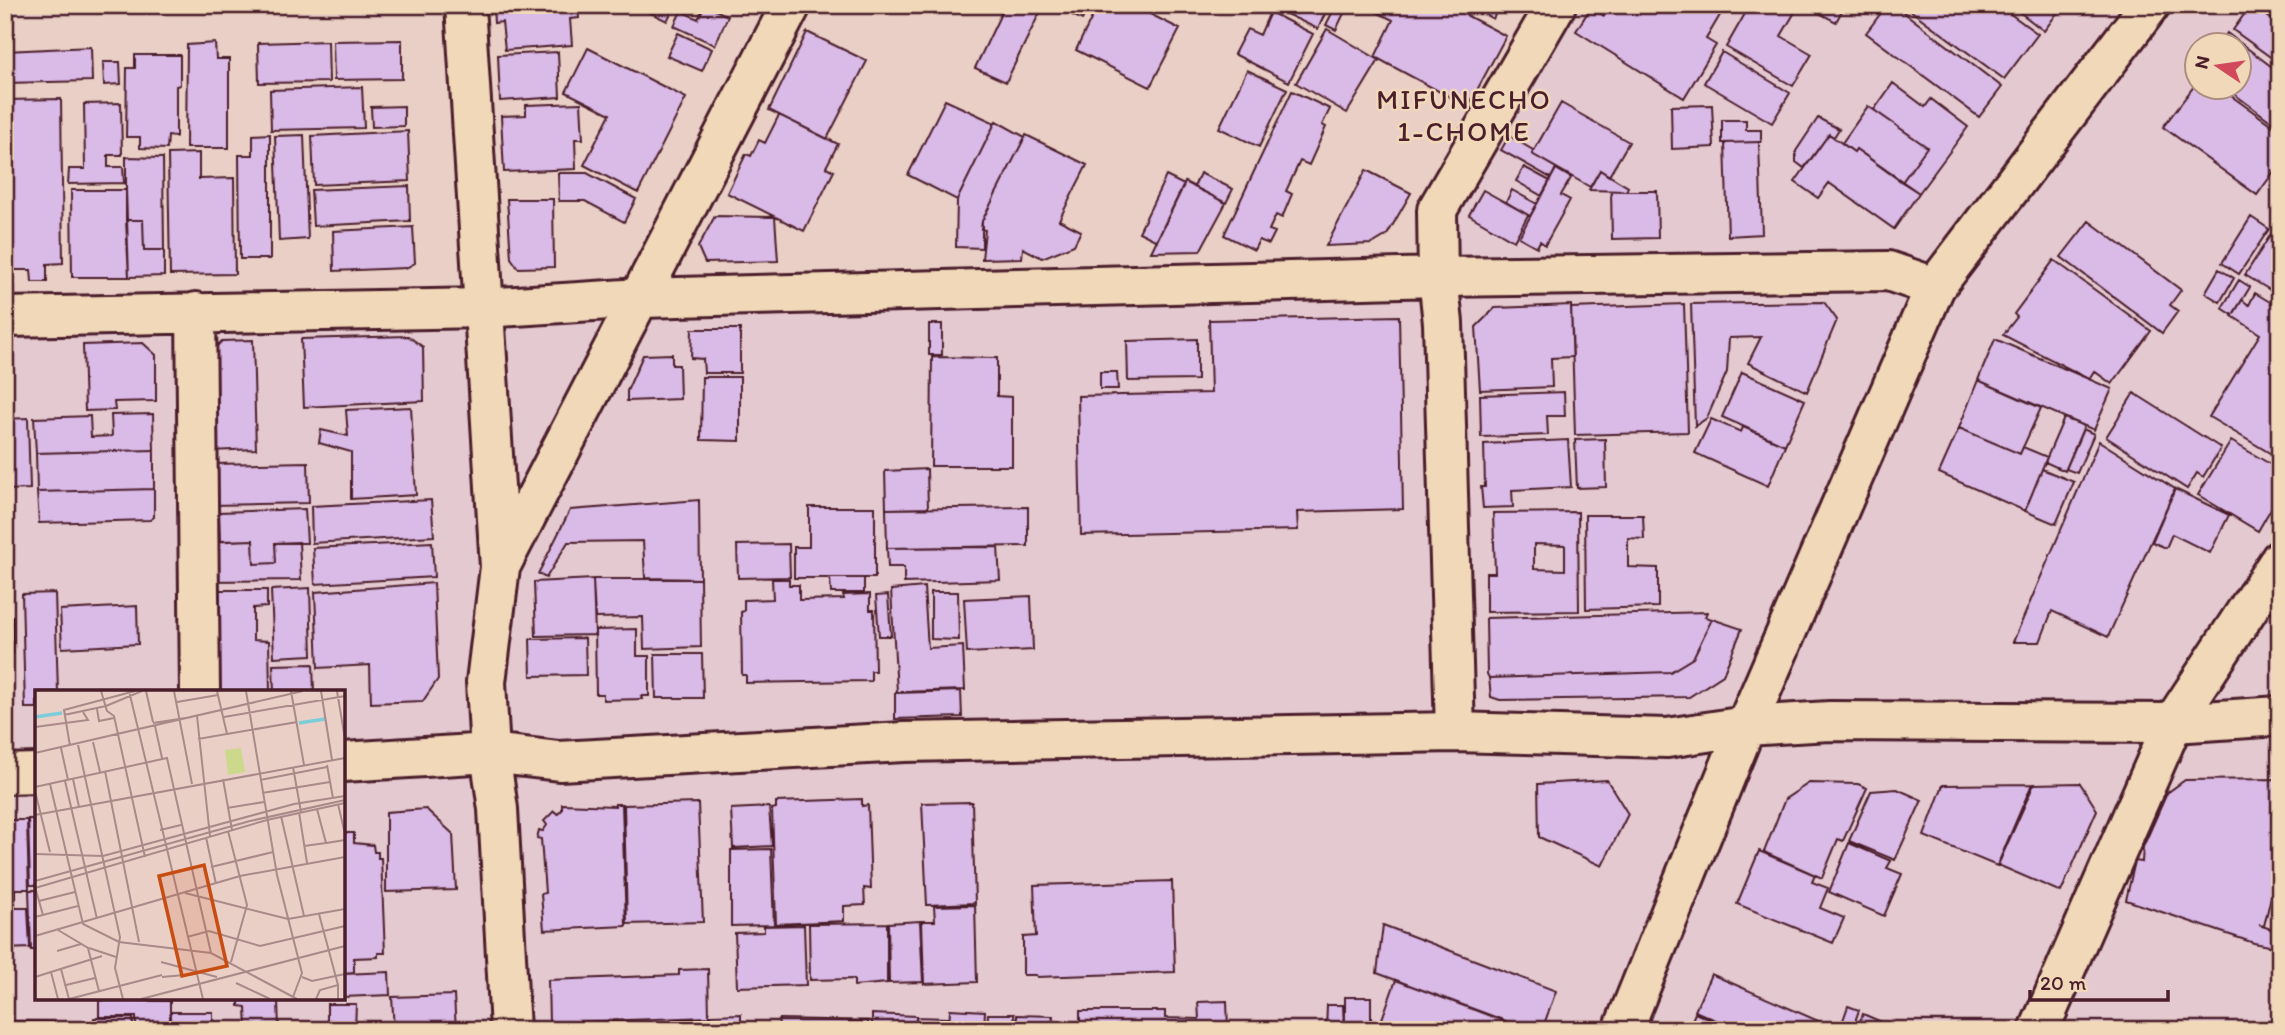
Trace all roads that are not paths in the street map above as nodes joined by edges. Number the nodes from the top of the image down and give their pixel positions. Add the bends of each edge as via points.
1 (465, 5) edge
2 (790, 5) edge
3 (1556, 5) edge
4 (2150, 5) edge
5 (1438, 277) junction
6 (1935, 287) junction
7 (641, 298) junction
8 (483, 309) junction
9 (195, 312) junction
10 (5, 317) edge
11 (2280, 560) edge
12 (500, 567) junction
13 (200, 690) edge
14 (2280, 716) edge
15 (2173, 723) junction
16 (1746, 726) junction
17 (1455, 732) junction
18 (490, 752) junction
19 (345, 762) edge
20 (5, 774) edge
21 (35, 774) edge
22 (510, 1030) edge
23 (1623, 1030) edge
24 (2039, 1030) edge

1 - 8 street
2 - 7 street
3 - 5 street via 1437,210
4 - 6 street
5 - 6 street via 1888,271
5 - 7 street
5 - 17 street via 1444,337
6 - 16 street
7 - 8 street
7 - 12 street
8 - 9 street
8 - 12 street
9 - 10 street
9 - 13 street
11 - 15 street
12 - 18 street via 486,682
14 - 15 street
15 - 16 street via 1830,720
15 - 24 street
16 - 17 street via 1667,738
16 - 23 street
17 - 18 street via 905,742 559,761
18 - 19 street
18 - 22 street via 498,809
20 - 21 street

